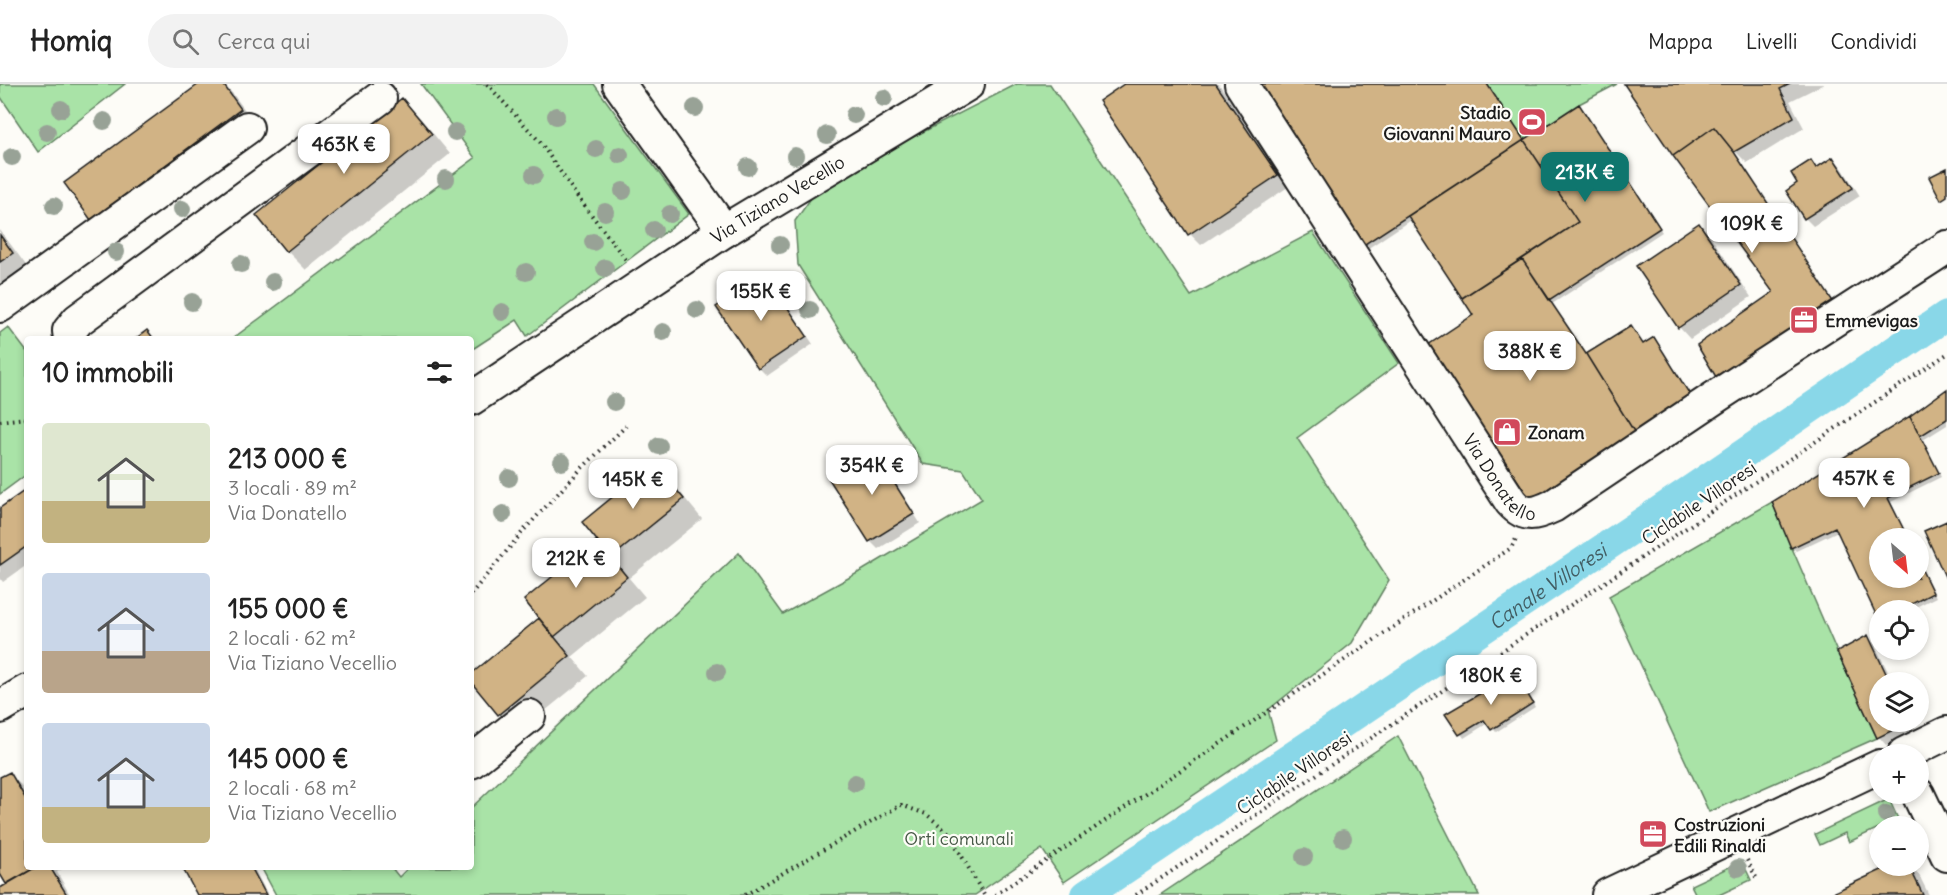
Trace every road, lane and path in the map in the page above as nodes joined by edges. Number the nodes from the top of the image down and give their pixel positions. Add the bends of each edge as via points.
1 (487, 84) edge
2 (619, 84) edge
3 (968, 84) edge
4 (1241, 84) edge
5 (380, 98) dead end
6 (248, 128) dead end
7 (724, 231) junction
8 (1947, 248) edge
9 (644, 284) junction
10 (0, 306) edge
11 (70, 336) edge
12 (1947, 354) edge
13 (474, 397) edge
14 (24, 418) edge
15 (0, 421) edge
16 (626, 426) dead end
17 (1527, 513) junction
18 (474, 590) edge
19 (24, 693) edge
20 (0, 707) edge
21 (529, 716) dead end
22 (1947, 733) edge
23 (1924, 744) edge
24 (474, 760) edge
25 (1869, 771) edge
26 (1923, 804) edge
27 (1947, 855) edge
28 (745, 895) edge
29 (984, 895) edge
30 (995, 895) edge
31 (1136, 895) edge
32 (1608, 895) edge

1 - 9 path via 540,142
2 - 7 street
3 - 7 street, Via Tiziano Vecellio
4 - 17 street, Via Donatello via 1511,502
5 - 11 street via 78,320
6 - 10 street
7 - 9 street, Via Tiziano Vecellio
8 - 17 street, Via Donatello via 1553,506
9 - 13 street, Via Tiziano Vecellio
12 - 31 path, Ciclabile Villoresi
14 - 15 path
16 - 18 path via 525,528
17 - 30 path via 1511,548
19 - 20 street
21 - 24 street
22 - 23 street
25 - 32 street
26 - 27 street
28 - 29 path via 901,805 926,814 948,832

